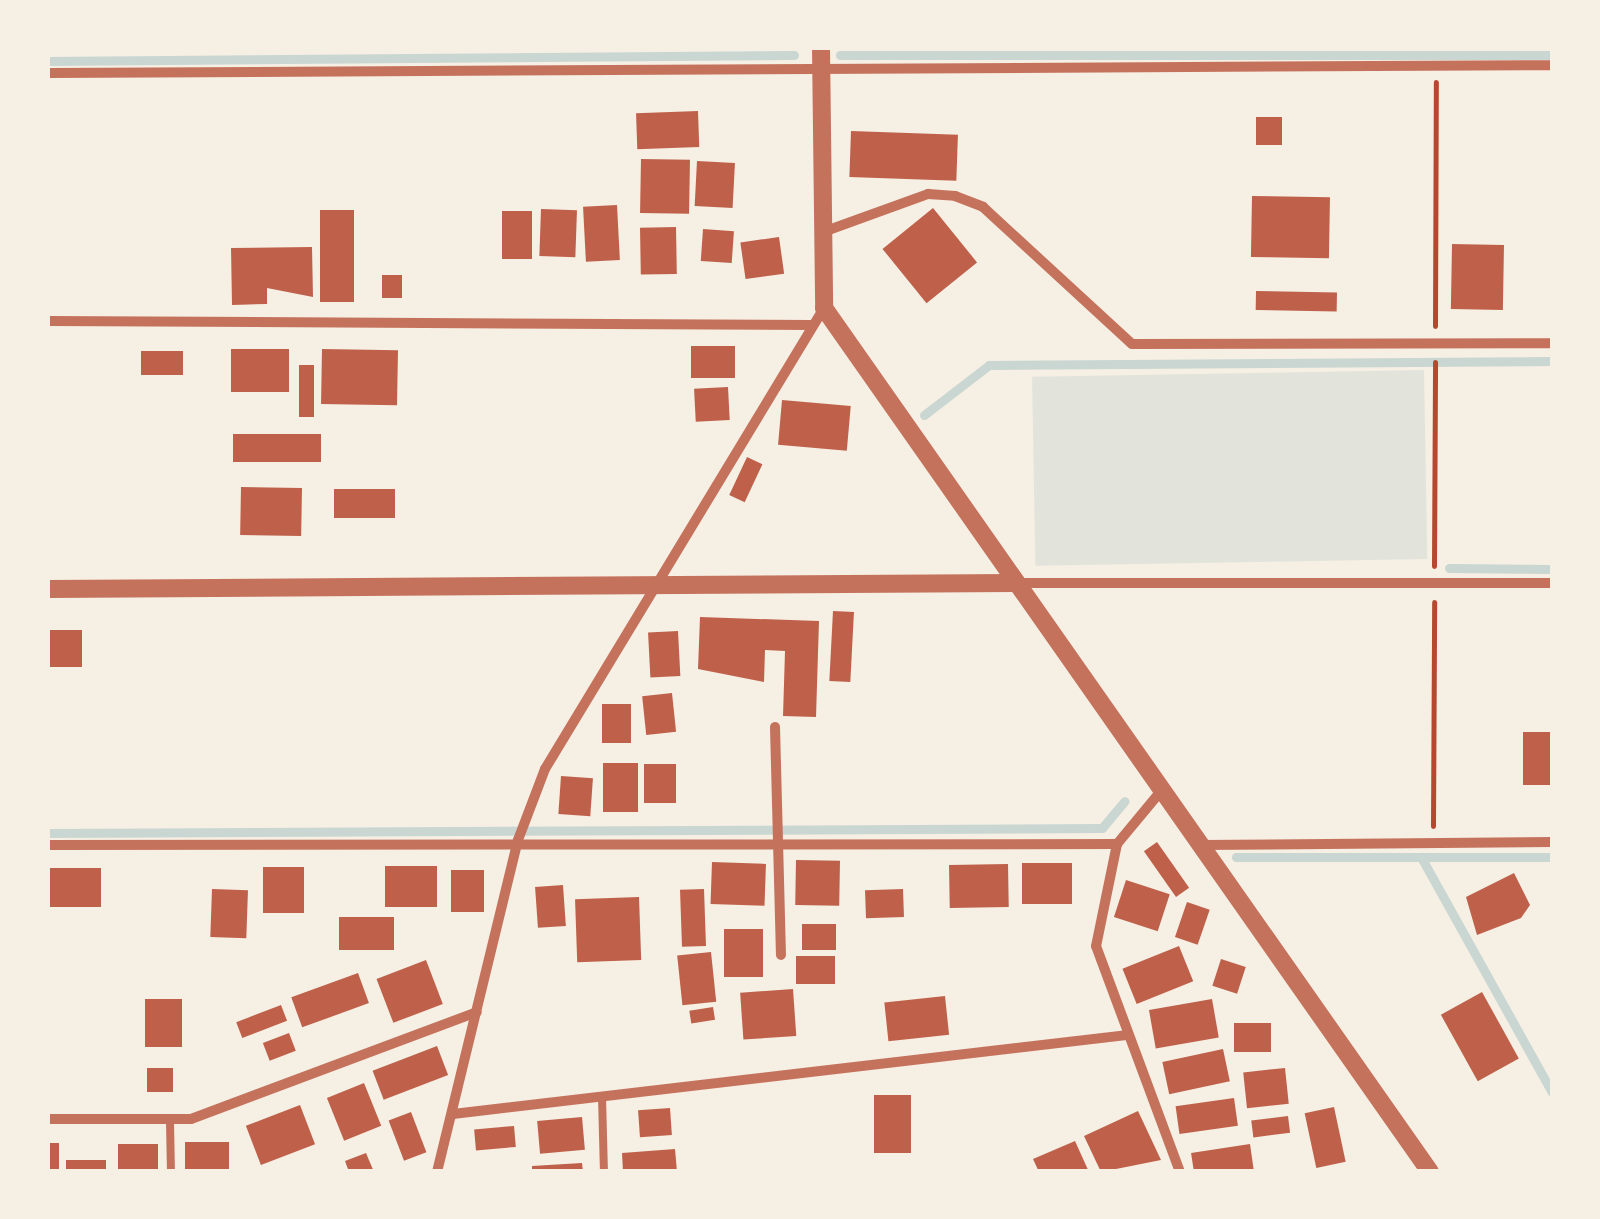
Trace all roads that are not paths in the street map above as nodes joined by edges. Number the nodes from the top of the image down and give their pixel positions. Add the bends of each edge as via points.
1 (821, 48) edge
2 (1552, 64) edge
3 (820, 67) junction
4 (48, 73) edge
5 (818, 234) junction
6 (824, 308) junction
7 (48, 321) edge
8 (813, 324) junction
9 (1552, 343) edge
10 (1014, 582) junction
11 (653, 583) junction
12 (1552, 583) edge
13 (48, 589) edge
14 (775, 726) dead end
15 (1162, 792) junction
16 (518, 840) junction
17 (778, 840) junction
18 (1552, 842) edge
19 (1117, 844) junction
20 (48, 845) edge
21 (1200, 845) junction
22 (781, 955) dead end
23 (478, 1012) junction
24 (1128, 1036) junction
25 (602, 1097) junction
26 (453, 1114) junction
27 (48, 1119) edge
28 (170, 1122) junction
29 (171, 1172) edge
30 (437, 1172) edge
31 (604, 1172) edge
32 (1180, 1172) edge
33 (1430, 1172) edge

1 - 3 street
2 - 3 street
3 - 4 street
3 - 5 street
5 - 6 street
5 - 9 street via 928,194 955,196 982,207 1132,344
6 - 8 street
6 - 10 street
7 - 8 street
8 - 11 street
10 - 11 street
10 - 12 street
10 - 15 street
11 - 13 street
11 - 16 street
14 - 17 street
15 - 19 street
15 - 21 street
16 - 17 street
16 - 20 street
16 - 23 street
17 - 19 street
17 - 22 street
18 - 21 street
19 - 24 street via 1096,946
21 - 33 street
23 - 26 street
23 - 28 street
24 - 25 street
24 - 32 street
25 - 26 street
25 - 31 lane
26 - 30 street
27 - 28 street
28 - 29 lane

